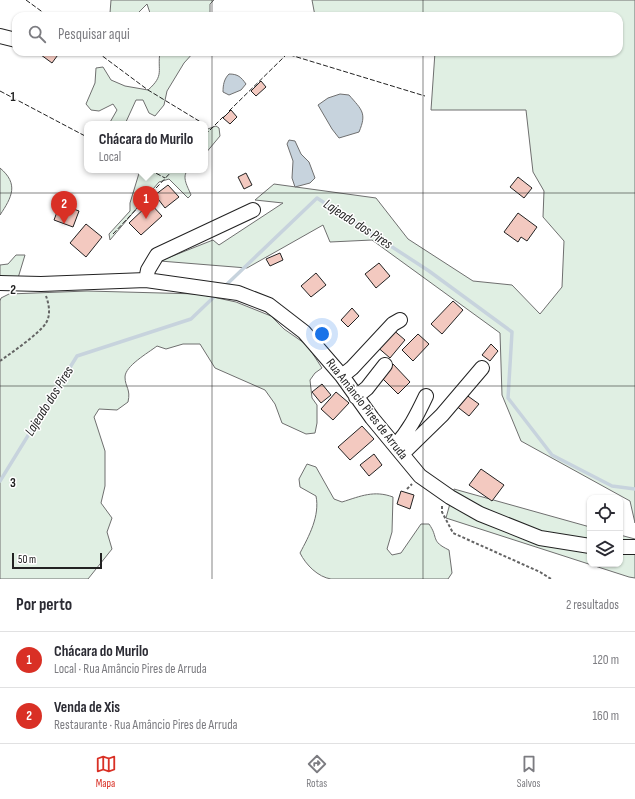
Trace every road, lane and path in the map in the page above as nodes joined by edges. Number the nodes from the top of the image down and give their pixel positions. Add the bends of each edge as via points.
1 (0, 36) edge
2 (12, 39) edge
3 (253, 210) dead end
4 (146, 280) junction
5 (0, 283) edge
6 (41, 284) junction
7 (400, 320) dead end
8 (0, 361) edge
9 (385, 365) dead end
10 (482, 368) dead end
11 (342, 376) junction
12 (426, 396) dead end
13 (356, 397) junction
14 (398, 450) junction
15 (444, 492) junction
16 (587, 546) edge
17 (623, 546) edge
18 (635, 547) edge
19 (552, 579) edge

1 - 2 street
3 - 4 street via 157,255 148,270
4 - 6 street, Rua Amâncio Pires de Arruda
4 - 11 street, Rua Amâncio Pires de Arruda via 238,293 269,305 304,332
5 - 6 street, Rua Amâncio Pires de Arruda
6 - 8 path via 50,313 46,323
7 - 11 street
9 - 13 street via 367,388
10 - 14 street via 442,415
11 - 13 street, Rua Amâncio Pires de Arruda
12 - 14 street
13 - 14 street, Rua Amâncio Pires de Arruda
14 - 15 street, Rua Amâncio Pires de Arruda via 420,476
15 - 16 street, Rua Amâncio Pires de Arruda via 480,514 540,538
15 - 19 path via 442,512 453,533
17 - 18 street

